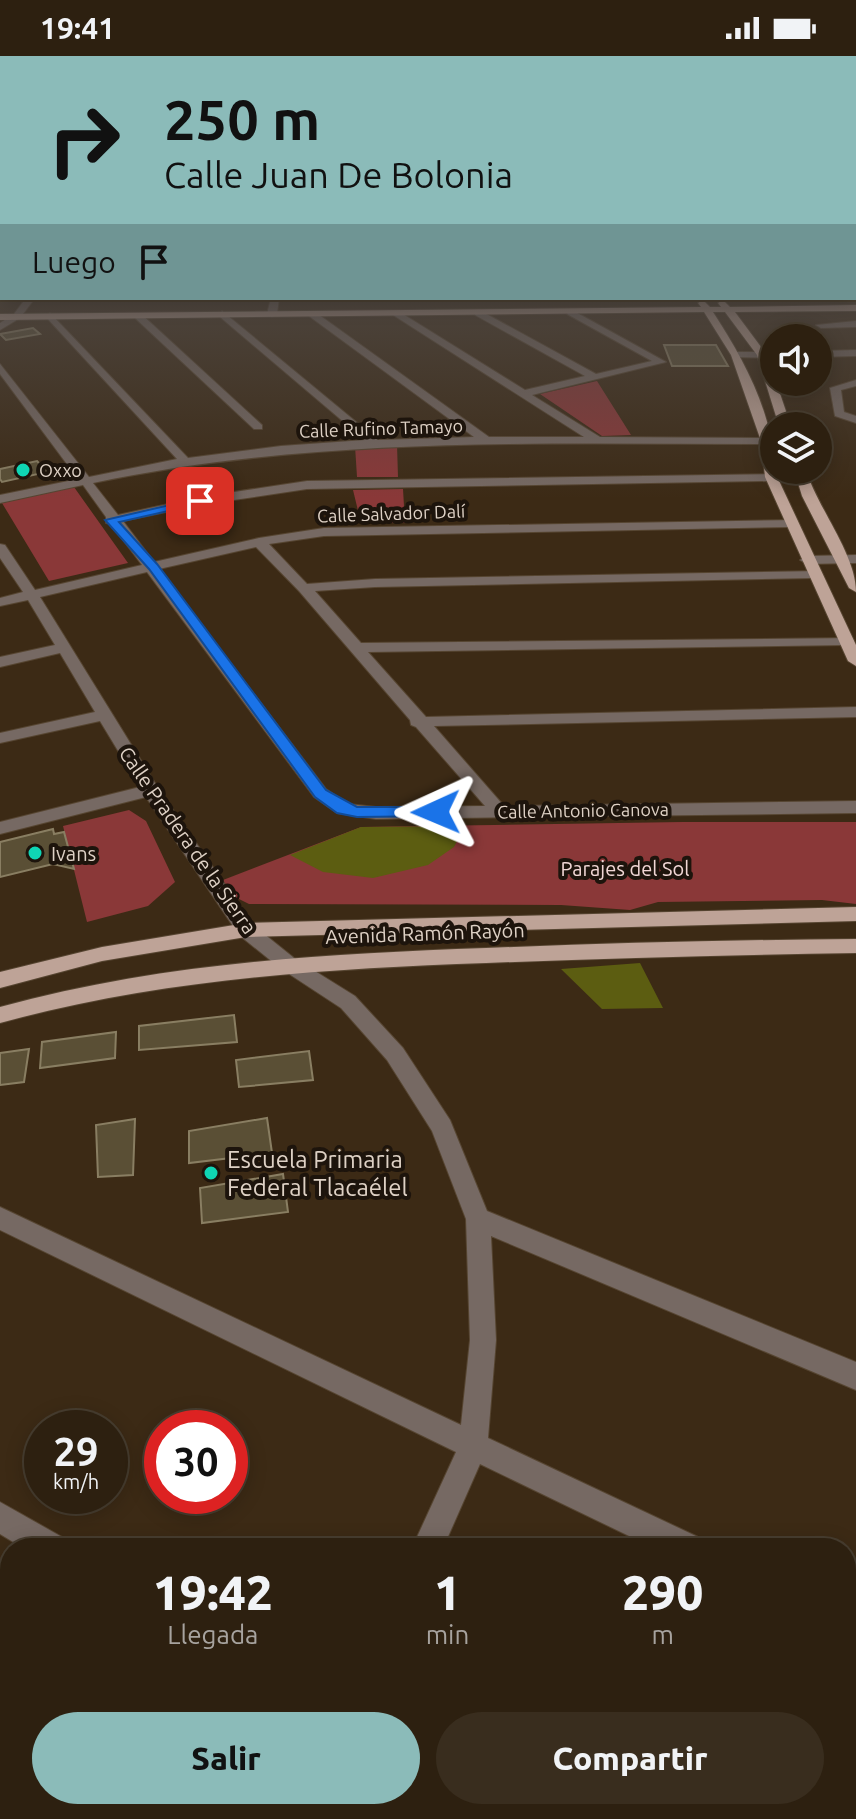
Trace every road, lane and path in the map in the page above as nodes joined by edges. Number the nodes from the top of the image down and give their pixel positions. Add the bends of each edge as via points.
1 (67, 334) edge
2 (158, 334) edge
3 (246, 334) edge
4 (340, 334) edge
5 (428, 334) edge
6 (517, 334) edge
7 (611, 334) edge
8 (723, 334) edge
9 (747, 334) edge
10 (760, 352) edge
11 (856, 353) edge
12 (832, 354) edge
13 (736, 355) junction
14 (760, 355) edge
15 (0, 367) edge
16 (596, 378) junction
17 (856, 383) edge
18 (521, 394) junction
19 (856, 420) edge
20 (760, 422) edge
21 (258, 427) dead end
22 (599, 441) junction
23 (760, 441) edge
24 (488, 442) junction
25 (376, 444) junction
26 (186, 462) junction
27 (760, 477) edge
28 (86, 481) junction
29 (774, 484) edge
30 (804, 484) edge
31 (0, 499) edge
32 (111, 520) junction
33 (792, 523) junction
34 (259, 542) junction
35 (0, 548) edge
36 (841, 559) junction
37 (856, 559) edge
38 (807, 560) junction
39 (153, 567) junction
40 (814, 574) junction
41 (304, 588) junction
42 (856, 588) edge
43 (32, 595) junction
44 (0, 602) edge
45 (847, 641) junction
46 (63, 648) junction
47 (355, 648) junction
48 (856, 661) edge
49 (0, 662) edge
50 (856, 712) edge
51 (103, 715) junction
52 (417, 722) junction
53 (0, 738) edge
54 (150, 790) junction
55 (856, 807) edge
56 (499, 811) junction
57 (0, 828) edge
58 (856, 914) edge
59 (246, 930) junction
60 (856, 946) edge
61 (287, 963) junction
62 (0, 980) edge
63 (0, 1015) edge
64 (0, 1218) edge
65 (478, 1219) junction
66 (856, 1376) edge
67 (473, 1447) junction
68 (0, 1517) edge
69 (35, 1538) edge
70 (432, 1538) edge
71 (666, 1538) edge

1 - 26 street
2 - 21 street
3 - 25 street
4 - 24 street
5 - 18 street
6 - 16 street
7 - 16 street via 661,362
8 - 13 main road
9 - 10 main road
11 - 12 street
13 - 14 street
13 - 20 main road
15 - 28 street, Calle Antonio Canova
16 - 18 street
17 - 19 street via 835,388 839,414
18 - 22 street
22 - 23 street, Calle Rufino Tamayo
22 - 24 street, Calle Rufino Tamayo
24 - 25 street, Calle Rufino Tamayo
25 - 26 street, Calle Rufino Tamayo via 279,449
26 - 28 street, Calle Rufino Tamayo
27 - 32 street via 307,485
28 - 31 street, Calle Rufino Tamayo
28 - 32 street, Calle Antonio Canova
29 - 33 main road
30 - 36 main road
32 - 39 street, Calle Antonio Canova
33 - 34 street, Calle Salvador Dalí via 375,529
33 - 38 main road
34 - 39 street, Calle Salvador Dalí
34 - 41 street
35 - 43 street, Calle Pradera de la Sierra
36 - 37 street
36 - 38 street
36 - 42 main road
38 - 40 main road
39 - 43 street, Calle Salvador Dalí
39 - 56 street, Calle Antonio Canova via 331,802 357,812
40 - 41 street
40 - 45 main road
41 - 47 street
43 - 44 street, Calle Salvador Dalí
43 - 46 street, Calle Pradera de la Sierra
45 - 47 street
45 - 48 main road
46 - 49 street
46 - 51 street, Calle Pradera de la Sierra
47 - 52 street
50 - 52 street
51 - 53 street
51 - 54 street, Calle Pradera de la Sierra
52 - 56 street
54 - 57 street
54 - 59 street, Calle Pradera de la Sierra
55 - 56 street, Calle Antonio Canova
58 - 59 main road, Avenida Ramón Rayón
59 - 61 street, Calle Pradera de la Sierra
59 - 62 main road, Avenida Ramón Rayón via 102,954
60 - 61 main road, Avenida Ramón Rayón
61 - 63 main road, Avenida Ramón Rayón via 54,998
61 - 65 street, Calle Pradera de la Sierra via 348,1002 395,1054 442,1127
64 - 67 street
65 - 66 street
65 - 67 street, Calle Pradera de la Sierra via 483,1340
67 - 70 street, Calle Pradera de la Sierra
67 - 71 street
68 - 69 street

